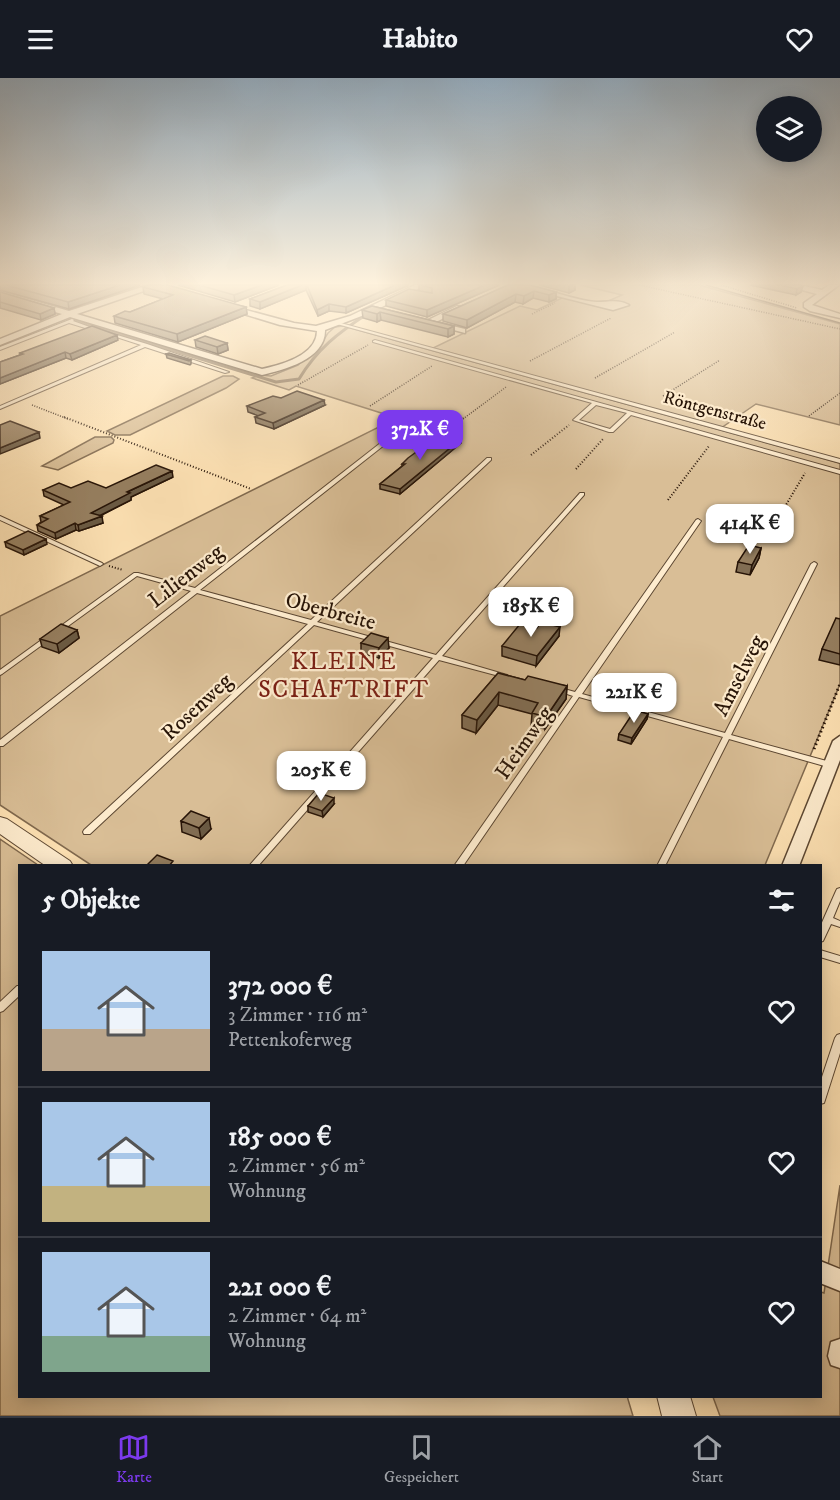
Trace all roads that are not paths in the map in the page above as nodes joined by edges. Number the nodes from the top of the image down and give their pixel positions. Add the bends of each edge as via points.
1 (139, 347) edge
2 (152, 347) edge
3 (173, 347) edge
4 (313, 347) edge
5 (396, 347) edge
6 (425, 347) edge
7 (227, 372) dead end
8 (595, 403) junction
9 (0, 408) edge
10 (630, 413) junction
11 (394, 435) dead end
12 (489, 459) dead end
13 (840, 462) edge
14 (840, 472) edge
15 (582, 494) dead end
16 (0, 518) edge
17 (698, 520) dead end
18 (100, 564) road end
19 (814, 564) dead end
20 (194, 591) junction
21 (311, 623) junction
22 (439, 658) junction
23 (0, 673) edge
24 (508, 676) edge
25 (549, 687) edge
26 (578, 695) junction
27 (727, 737) junction
28 (840, 741) edge
29 (0, 744) edge
30 (831, 765) junction
31 (0, 824) edge
32 (87, 832) dead end
33 (59, 864) edge
34 (255, 864) edge
35 (459, 864) edge
36 (662, 864) edge
37 (791, 864) edge
38 (840, 891) edge
39 (828, 920) junction
40 (840, 924) edge
41 (822, 934) edge
42 (822, 954) edge
43 (840, 960) edge
44 (18, 991) edge
45 (0, 1008) edge
46 (840, 1038) edge
47 (822, 1094) edge
48 (822, 1273) edge
49 (840, 1280) edge
50 (840, 1351) edge
51 (840, 1356) edge
52 (674, 1398) edge
53 (679, 1416) edge

1 - 9 lane
2 - 7 lane
3 - 4 street via 262,372 281,369
5 - 8 lane
6 - 13 lane, Röntgenstraße
8 - 10 lane
8 - 10 lane via 575,420 611,431
10 - 14 lane
11 - 20 lane, Lilienweg
12 - 21 lane, Rosenweg
15 - 22 lane
16 - 18 lane
17 - 26 lane, Heimweg
19 - 27 lane, Amselweg
20 - 21 lane, Oberbreite
20 - 23 lane, Oberbreite via 136,574
20 - 29 lane, Lilienweg
21 - 22 lane, Oberbreite
21 - 32 lane, Rosenweg
22 - 24 lane, Oberbreite
22 - 34 lane
25 - 26 lane
26 - 27 lane
26 - 35 lane, Heimweg
27 - 30 lane
27 - 36 lane, Amselweg
28 - 30 street
30 - 37 street
31 - 33 street
38 - 39 lane
39 - 40 lane
39 - 41 lane
42 - 43 lane
44 - 45 lane
46 - 47 lane
48 - 49 street
50 - 51 street
52 - 53 street

